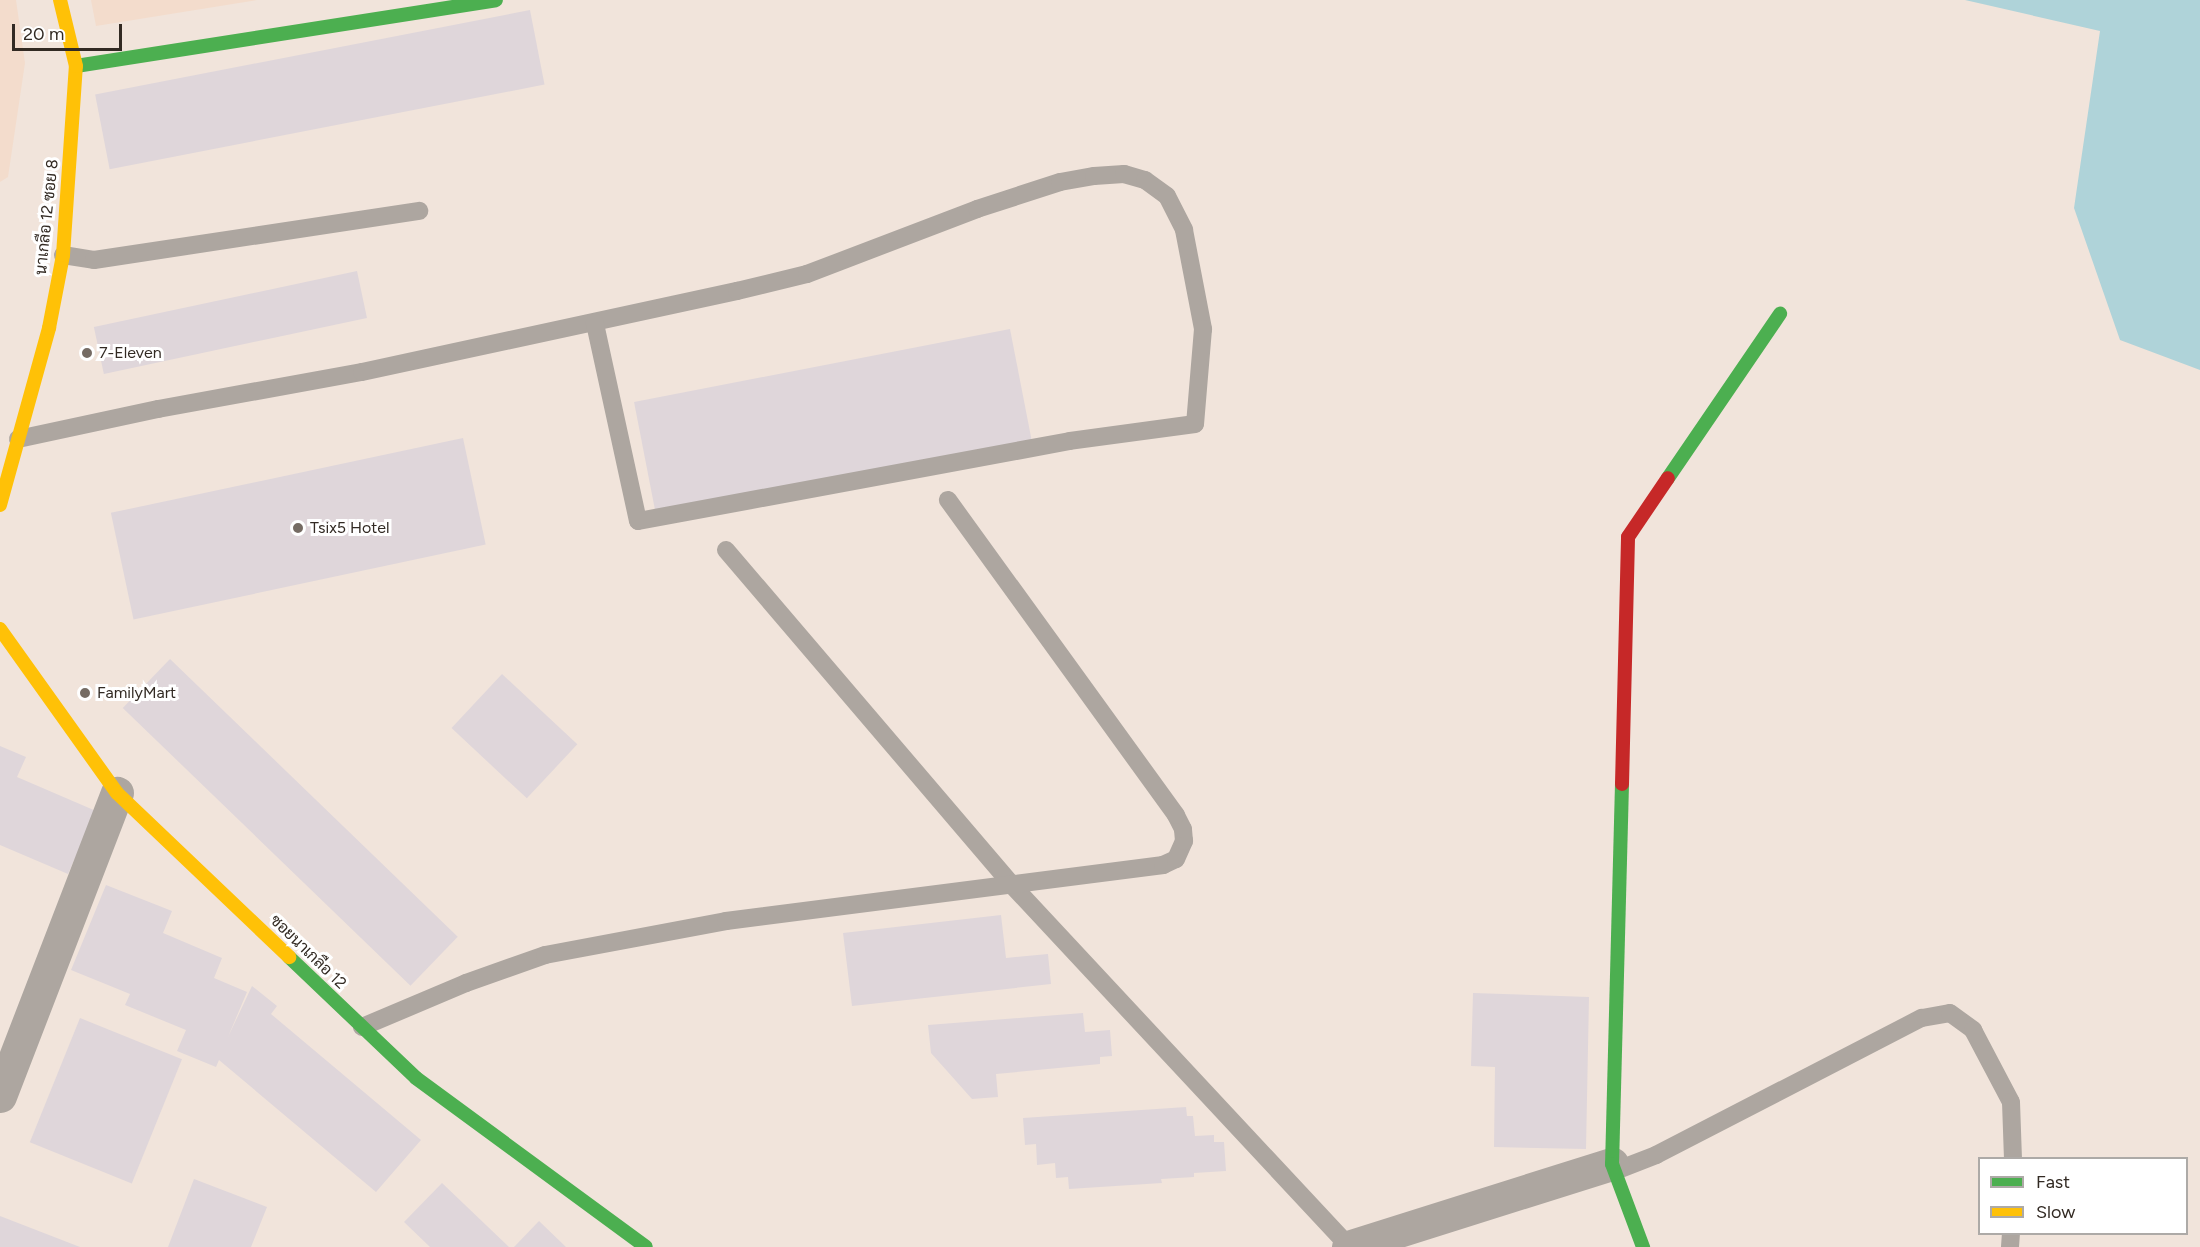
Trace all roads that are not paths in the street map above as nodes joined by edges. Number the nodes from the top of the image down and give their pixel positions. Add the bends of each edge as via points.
1 (60, 0) edge
2 (496, 0) edge
3 (76, 66) junction
4 (419, 211) dead end
5 (63, 255) junction
6 (1780, 314) dead end
7 (595, 323) junction
8 (18, 439) junction
9 (948, 500) dead end
10 (0, 505) edge
11 (726, 550) dead end
12 (0, 629) edge
13 (117, 793) junction
14 (1011, 884) junction
15 (362, 1027) junction
16 (0, 1096) edge
17 (2013, 1157) edge
18 (1614, 1167) junction
19 (646, 1247) edge
20 (1349, 1247) edge
21 (1643, 1247) edge

1 - 3 street, นาเกลือ 12 ซอย 8
2 - 3 street
3 - 5 street, นาเกลือ 12 ซอย 8
4 - 5 lane via 94,260
5 - 8 street, นาเกลือ 12 ซอย 8 via 49,328
6 - 18 street via 1628,537
7 - 7 lane via 807,274 977,209 1060,183 1124,174 1145,180 1167,196 1184,230 1203,329 1195,424 1070,441 638,521
7 - 8 lane
8 - 10 street, นาเกลือ 12 ซอย 8
9 - 14 lane via 1131,751 1183,829 1176,859 1163,865
11 - 14 lane
12 - 13 street, ซอยนาเกลือ 12
13 - 15 street, ซอยนาเกลือ 12
13 - 16 street
14 - 15 lane via 726,921 546,955 466,983
14 - 20 lane
15 - 19 street, ซอยนาเกลือ 12 via 416,1078
17 - 18 lane via 2011,1102 1973,1030 1950,1012 1922,1018 1656,1155
18 - 20 street
18 - 21 street

